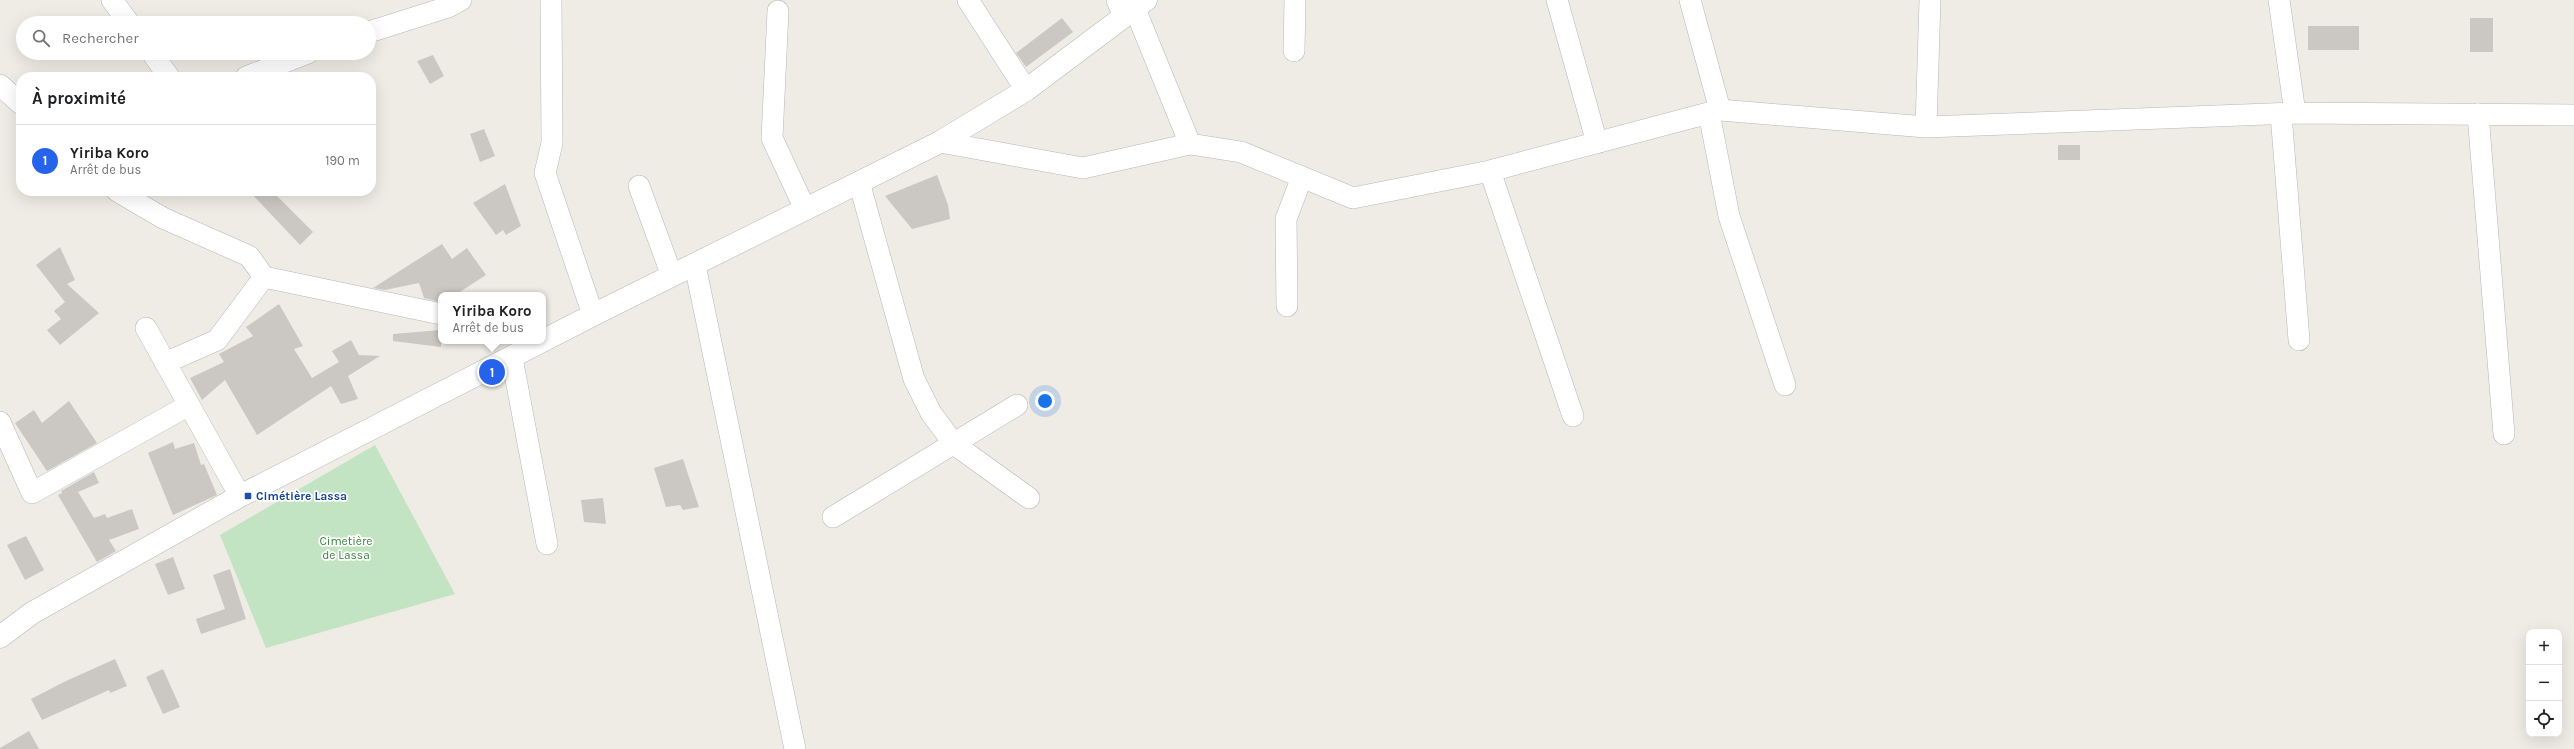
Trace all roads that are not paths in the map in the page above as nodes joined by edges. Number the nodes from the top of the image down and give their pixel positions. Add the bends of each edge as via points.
1 (112, 0) edge
2 (461, 0) edge
3 (551, 0) edge
4 (968, 0) edge
5 (1295, 0) edge
6 (1557, 0) edge
7 (1690, 0) edge
8 (1930, 0) edge
9 (2279, 0) edge
10 (1131, 6) edge
11 (778, 11) dead end
12 (124, 16) edge
13 (376, 30) edge
14 (1294, 51) dead end
15 (157, 60) edge
16 (290, 60) edge
17 (165, 72) edge
18 (259, 72) edge
19 (0, 85) edge
20 (1026, 90) junction
21 (16, 99) edge
22 (1715, 112) junction
23 (2288, 113) junction
24 (2478, 114) junction
25 (2574, 115) edge
26 (1926, 127) junction
27 (940, 142) junction
28 (1597, 143) junction
29 (1190, 144) junction
30 (1490, 171) junction
31 (1302, 177) junction
32 (859, 182) junction
33 (638, 186) dead end
34 (128, 196) edge
35 (805, 210) junction
36 (695, 265) junction
37 (672, 276) junction
38 (264, 277) junction
39 (1287, 306) dead end
40 (438, 313) edge
41 (593, 315) junction
42 (146, 328) dead end
43 (546, 337) edge
44 (2299, 340) dead end
45 (530, 344) edge
46 (517, 350) edge
47 (165, 363) junction
48 (1785, 385) dead end
49 (189, 405) junction
50 (1017, 405) dead end
51 (1573, 416) dead end
52 (0, 422) edge
53 (2504, 434) dead end
54 (954, 444) junction
55 (6, 447) edge
56 (240, 496) junction
57 (1029, 498) dead end
58 (834, 517) dead end
59 (547, 544) dead end
60 (0, 637) edge
61 (795, 749) edge

1 - 12 street
2 - 13 street via 448,7
3 - 41 street via 552,143 545,173
4 - 20 street
5 - 14 street
6 - 28 street
7 - 22 street
8 - 26 street
9 - 23 street
10 - 20 street
10 - 29 street
11 - 35 street via 772,138
15 - 17 street
16 - 18 street
19 - 21 street
20 - 27 street
22 - 26 street
22 - 28 street
22 - 48 street via 1729,216
23 - 24 street
23 - 26 street
23 - 44 street
24 - 25 street
24 - 53 street
27 - 29 street via 1083,168
27 - 32 street
28 - 30 street
29 - 31 street via 1241,152
30 - 31 street via 1353,198
30 - 51 street
31 - 39 street via 1286,219
32 - 35 street
32 - 54 street via 914,379 932,413
33 - 37 street
34 - 38 street via 163,218 250,256
35 - 36 street
36 - 37 street
36 - 61 street
37 - 41 street
38 - 40 street
38 - 47 street via 218,340
41 - 43 street
42 - 47 street
45 - 46 street
46 - 56 street
46 - 59 street
47 - 49 street
49 - 55 street via 32,493
49 - 56 street
50 - 54 street
52 - 55 street
54 - 57 street
54 - 58 street
56 - 60 street via 32,613

